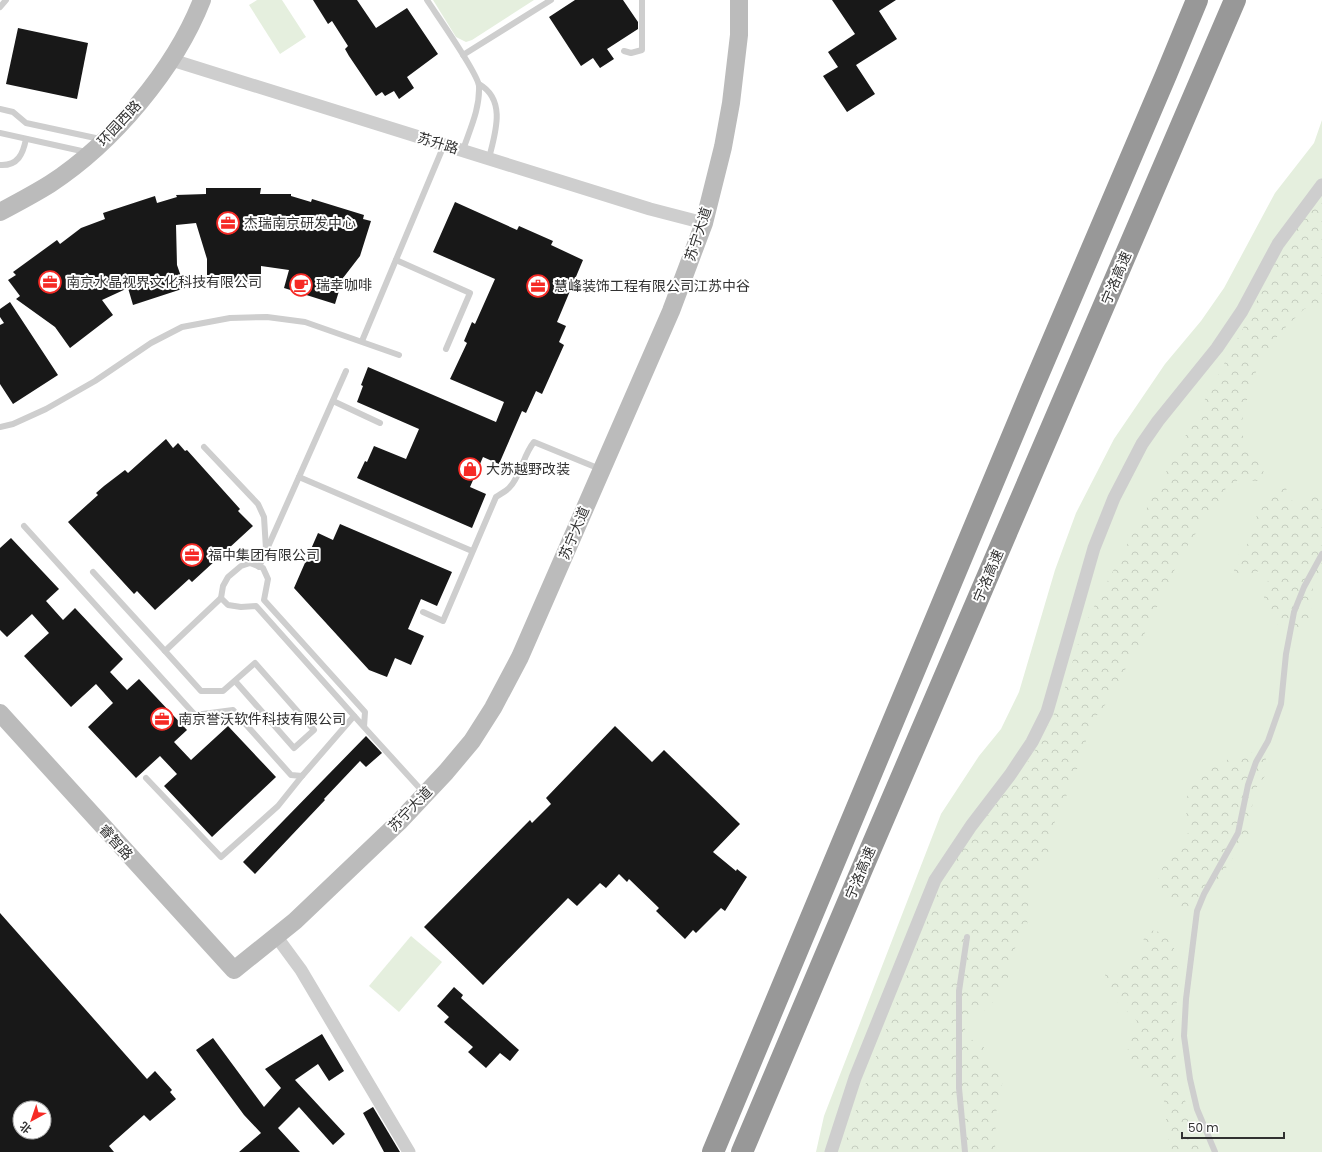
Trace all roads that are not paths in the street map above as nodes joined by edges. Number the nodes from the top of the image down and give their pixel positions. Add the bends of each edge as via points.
1 (6, 0) edge
2 (202, 0) edge
3 (427, 0) edge
4 (551, 0) edge
5 (642, 0) edge
6 (739, 0) edge
7 (1197, 0) edge
8 (1235, 0) edge
9 (0, 7) edge
10 (624, 51) dead end
11 (463, 55) junction
12 (172, 60) junction
13 (479, 84) junction
14 (0, 109) edge
15 (0, 133) edge
16 (26, 139) junction
17 (103, 140) junction
18 (444, 145) junction
19 (462, 150) junction
20 (90, 153) junction
21 (489, 158) junction
22 (0, 165) edge
23 (1322, 185) edge
24 (0, 212) edge
25 (704, 223) junction
26 (396, 260) junction
27 (362, 341) junction
28 (446, 349) dead end
29 (399, 355) dead end
30 (346, 371) dead end
31 (333, 402) junction
32 (380, 423) dead end
33 (0, 427) edge
34 (204, 447) dead end
35 (601, 470) junction
36 (299, 477) junction
37 (24, 526) dead end
38 (266, 550) junction
39 (472, 551) junction
40 (1322, 554) edge
41 (259, 567) junction
42 (93, 572) dead end
43 (222, 598) junction
44 (423, 612) dead end
45 (165, 651) junction
46 (235, 681) junction
47 (0, 713) edge
48 (354, 716) junction
49 (364, 727) junction
50 (302, 776) junction
51 (146, 778) dead end
52 (425, 794) junction
53 (276, 936) junction
54 (967, 937) dead end
55 (234, 970) joint
56 (745, 1148) edge
57 (409, 1152) edge
58 (713, 1152) edge
59 (831, 1152) edge
60 (965, 1152) edge
61 (1215, 1152) edge

1 - 9 lane
2 - 12 street, 环园西路
3 - 11 lane
4 - 11 lane
5 - 10 lane via 642,50 631,53
6 - 25 street, 苏宁大道 via 739,35 731,103
7 - 58 highway, 宁洛高速
8 - 56 highway, 宁洛高速
11 - 13 lane
12 - 17 street, 环园西路 via 125,119
12 - 18 street, 苏升路
13 - 19 lane via 477,112
13 - 21 lane via 494,100 498,113
14 - 17 lane via 13,112 26,123
15 - 16 lane
16 - 20 lane
16 - 22 lane via 18,159 7,165
17 - 20 street, 环园西路
18 - 19 street, 苏升路
18 - 26 lane
19 - 21 street, 苏升路
20 - 24 street, 环园西路 via 51,183
21 - 25 street, 苏升路 via 650,209
23 - 59 street via 1278,244 1242,311 1217,348 1150,432 1114,498 1094,548 1047,712 1015,768 935,880 854,1078
25 - 35 street, 苏宁大道 via 671,310
26 - 27 lane
26 - 28 lane via 470,293
27 - 29 lane
27 - 33 lane via 305,322 267,317 230,318 182,327 150,343 95,381 46,409
30 - 31 lane
31 - 32 lane
31 - 36 lane
34 - 38 lane via 258,504 264,517
35 - 39 lane via 534,442 528,449 514,481 496,497
35 - 52 street, 苏宁大道 via 523,650 493,708 472,741
36 - 38 lane
36 - 39 lane
37 - 50 lane via 195,715 233,710 291,775
38 - 41 lane
39 - 44 lane via 443,621
40 - 61 lane via 1294,612 1286,654 1281,704 1268,741 1252,774 1238,833 1204,894 1197,912 1184,1036 1197,1109
41 - 43 lane via 250,564 241,566 228,577 223,586
41 - 49 lane via 263,568 268,579 264,600 365,712
42 - 45 lane
43 - 45 lane
43 - 48 lane via 228,605 256,606
45 - 46 lane via 201,691 223,691
46 - 46 lane via 255,663 314,730 294,748
47 - 55 street, 睿智路
48 - 49 lane
48 - 50 lane
49 - 52 lane
50 - 51 lane via 278,806 221,858
52 - 53 street, 苏宁大道 via 347,872
53 - 55 street, 苏宁大道
53 - 57 street via 301,970
54 - 60 lane via 959,991 959,1088

